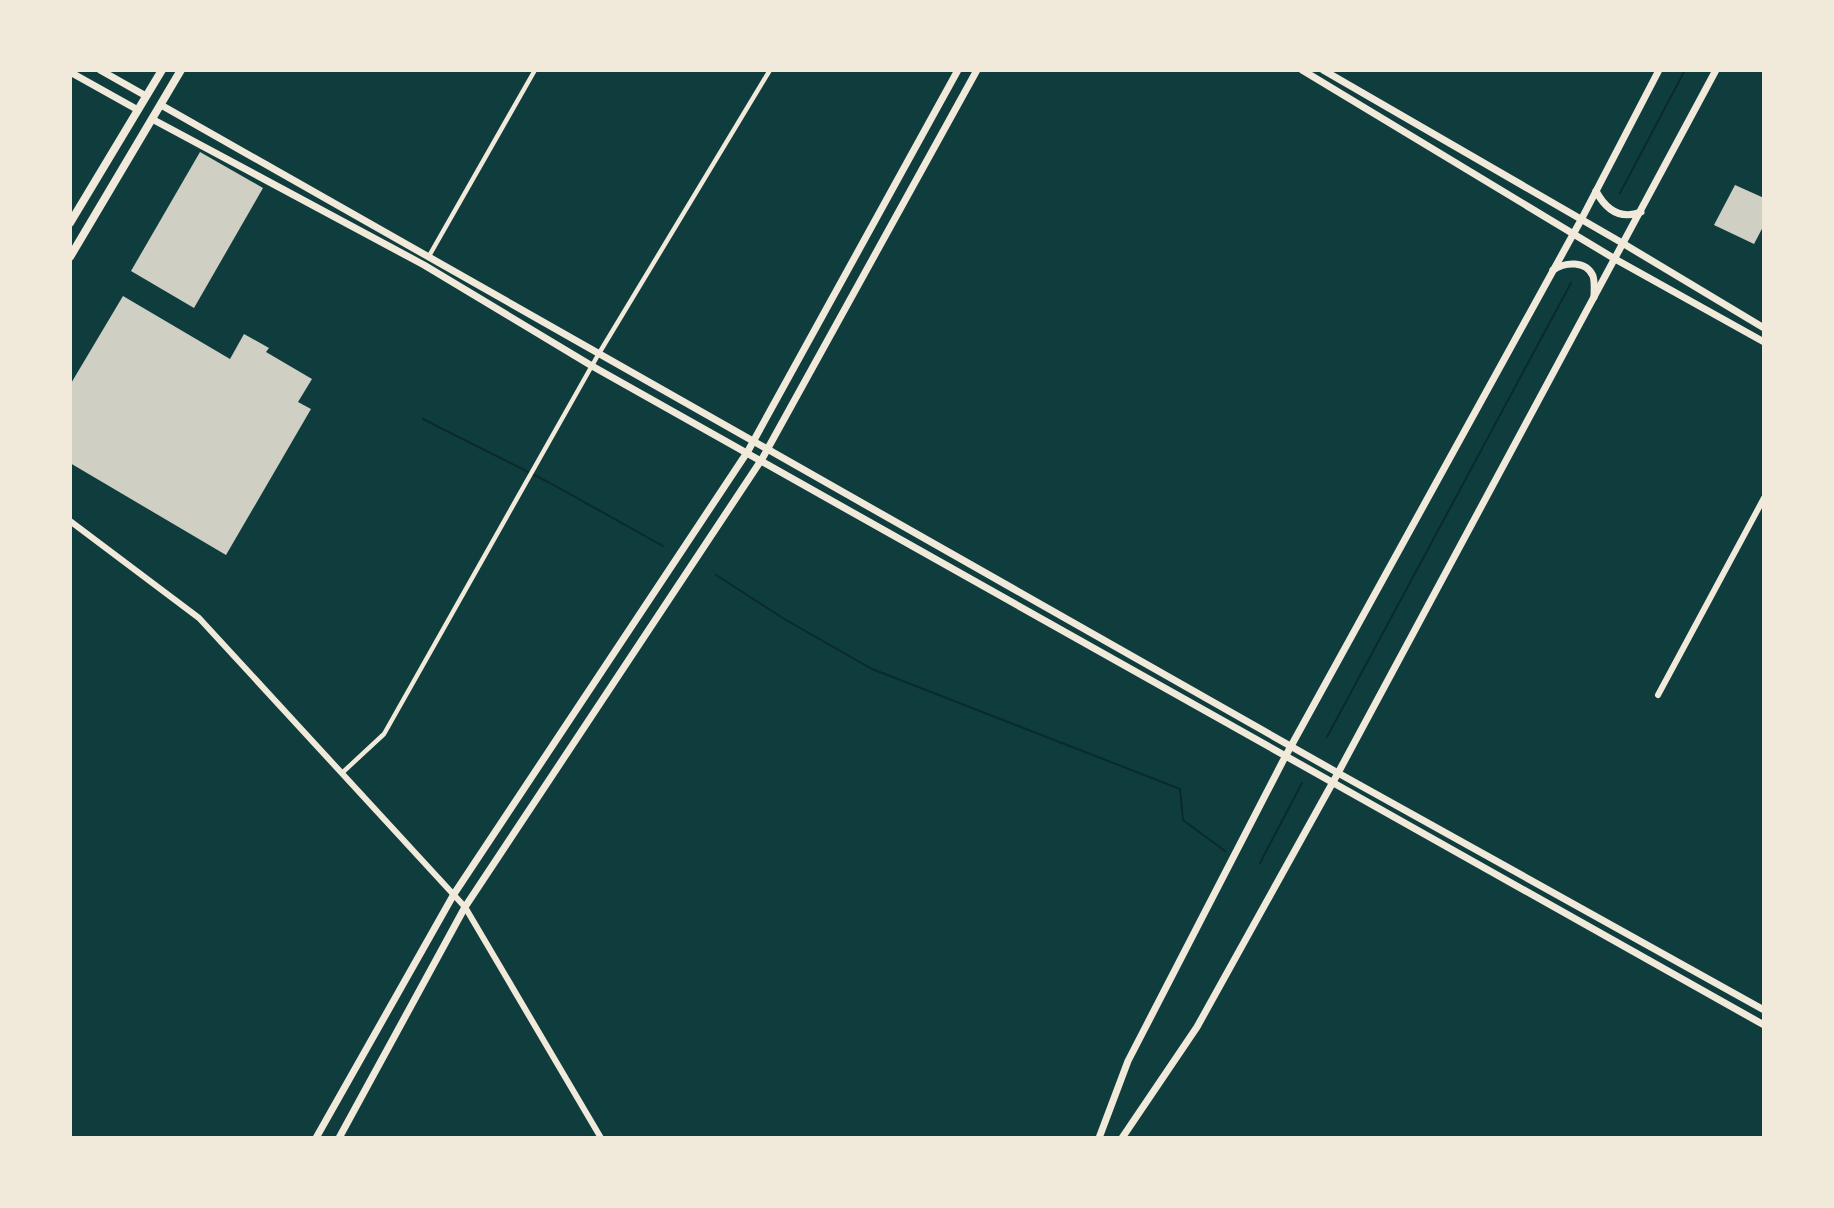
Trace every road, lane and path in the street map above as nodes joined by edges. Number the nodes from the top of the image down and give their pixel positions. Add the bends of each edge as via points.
1 (100, 70) edge
2 (162, 70) edge
3 (181, 70) edge
4 (534, 70) edge
5 (770, 70) edge
6 (958, 70) edge
7 (977, 70) edge
8 (1302, 70) edge
9 (1323, 70) edge
10 (1659, 70) edge
11 (1716, 70) edge
12 (70, 72) edge
13 (146, 96) junction
14 (161, 105) junction
15 (138, 110) junction
16 (152, 119) junction
17 (1596, 191) junction
18 (1641, 212) junction
19 (1581, 220) junction
20 (70, 224) edge
21 (1574, 232) junction
22 (1624, 244) junction
23 (429, 256) junction
24 (70, 257) edge
25 (1616, 259) junction
26 (1552, 271) junction
27 (1594, 299) junction
28 (1764, 328) edge
29 (1764, 342) edge
30 (598, 355) junction
31 (592, 366) junction
32 (754, 441) junction
33 (768, 448) junction
34 (748, 451) junction
35 (762, 459) junction
36 (1764, 498) edge
37 (70, 521) edge
38 (1658, 694) dead end
39 (1292, 747) junction
40 (1285, 757) junction
41 (342, 773) junction
42 (1338, 773) junction
43 (1332, 784) junction
44 (454, 894) junction
45 (465, 907) junction
46 (1764, 1010) edge
47 (1764, 1025) edge
48 (316, 1137) edge
49 (339, 1137) edge
50 (601, 1137) edge
51 (1099, 1137) edge
52 (1122, 1137) edge

1 - 13 main road
2 - 13 main road
3 - 14 main road
4 - 23 street
5 - 30 street
6 - 32 main road
7 - 33 main road
8 - 21 main road
9 - 19 main road
10 - 17 main road
11 - 18 main road
12 - 15 main road
13 - 15 main road
14 - 16 main road
14 - 23 main road
15 - 20 main road
16 - 24 main road
16 - 31 main road via 424,265
17 - 18 main road via 1603,205 1621,215
17 - 19 main road
18 - 22 main road
19 - 21 main road
19 - 22 main road
21 - 25 main road
21 - 26 main road
22 - 25 main road
22 - 28 main road
23 - 30 main road
25 - 27 main road
25 - 29 main road
26 - 27 main road via 1561,265 1576,264 1587,270 1594,278
26 - 39 main road
27 - 42 main road
30 - 31 street
30 - 32 main road
31 - 34 main road
31 - 41 street via 384,734
32 - 33 main road
32 - 34 main road
33 - 35 main road
33 - 39 main road
34 - 35 main road
34 - 44 main road
35 - 40 main road
35 - 45 main road
36 - 38 street
37 - 41 street via 199,618
39 - 40 main road
39 - 42 main road
40 - 43 main road
40 - 51 main road via 1128,1061
41 - 44 street
42 - 43 main road
42 - 46 main road
43 - 47 main road
43 - 52 main road via 1197,1027
44 - 45 street
44 - 48 main road
45 - 49 main road
45 - 50 street

